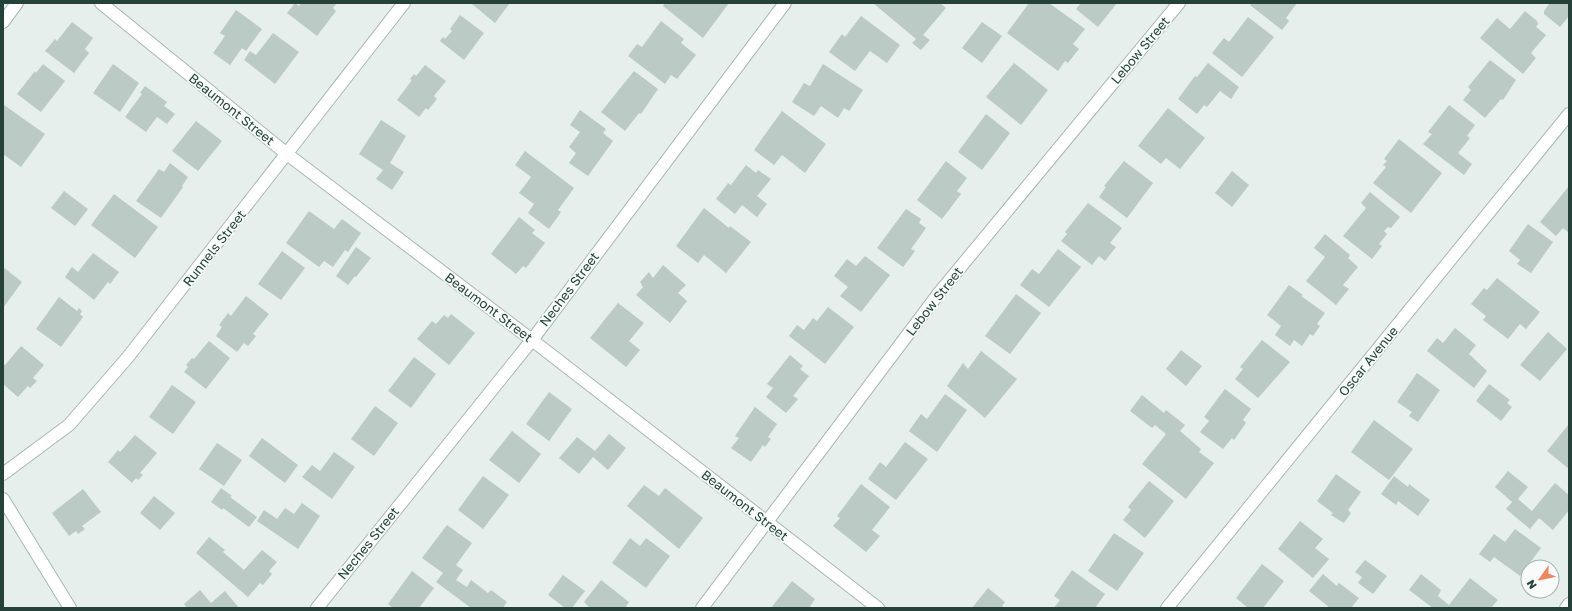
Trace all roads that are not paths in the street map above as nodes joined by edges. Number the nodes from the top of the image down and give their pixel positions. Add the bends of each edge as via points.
1 (18, 3) edge
2 (101, 3) edge
3 (404, 3) edge
4 (785, 3) edge
5 (1179, 3) edge
6 (3, 22) edge
7 (1569, 114) edge
8 (287, 154) junction
9 (532, 340) junction
10 (3, 474) edge
11 (3, 499) edge
12 (767, 521) junction
13 (1569, 604) edge
14 (70, 608) edge
15 (317, 608) edge
16 (702, 608) edge
17 (878, 608) edge
18 (1167, 608) edge
19 (1566, 608) edge

1 - 6 street
2 - 8 street, Beaumont Street
3 - 8 street, Runnels Street
4 - 9 street, Neches Street
5 - 12 street, Lebow Street via 939,293
7 - 18 street, Oscar Avenue
8 - 9 street, Beaumont Street
8 - 10 street, Runnels Street via 128,357 69,424
9 - 12 street, Beaumont Street
9 - 15 street, Neches Street
11 - 14 street
12 - 16 street, Lebow Street
12 - 17 street, Beaumont Street
13 - 19 street

